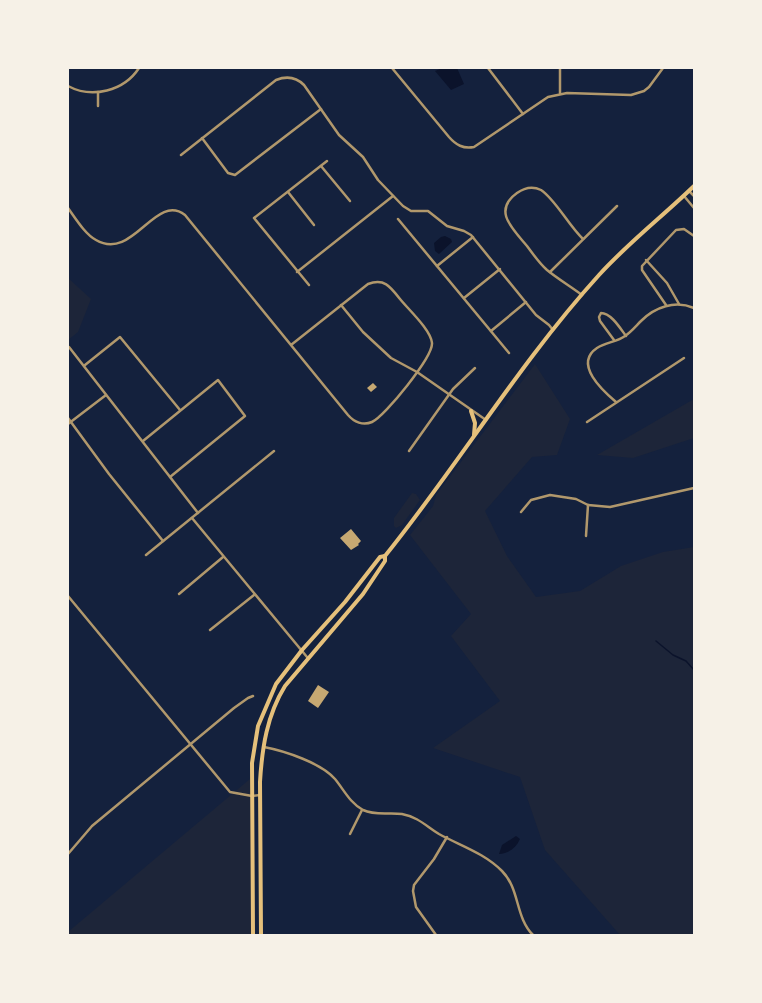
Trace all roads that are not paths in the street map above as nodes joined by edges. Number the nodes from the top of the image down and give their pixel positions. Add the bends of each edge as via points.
1 (139, 68) edge
2 (392, 68) edge
3 (488, 68) edge
4 (560, 68) edge
5 (663, 68) edge
6 (68, 86) edge
7 (98, 92) junction
8 (560, 93) junction
9 (98, 106) dead end
10 (321, 109) junction
11 (523, 114) junction
12 (202, 138) junction
13 (181, 155) dead end
14 (327, 161) dead end
15 (321, 166) junction
16 (694, 186) edge
17 (689, 191) junction
18 (288, 192) junction
19 (393, 196) junction
20 (684, 196) junction
21 (694, 196) edge
22 (350, 201) dead end
23 (617, 206) dead end
24 (68, 208) edge
25 (694, 208) edge
26 (398, 218) dead end
27 (314, 225) dead end
28 (694, 236) edge
29 (473, 237) junction
30 (583, 239) junction
31 (646, 260) junction
32 (437, 266) junction
33 (500, 269) junction
34 (297, 272) junction
35 (550, 272) junction
36 (309, 285) dead end
37 (582, 295) junction
38 (464, 298) junction
39 (526, 302) junction
40 (679, 304) junction
41 (340, 305) junction
42 (666, 305) junction
43 (694, 308) edge
44 (553, 330) junction
45 (491, 331) junction
46 (626, 336) junction
47 (615, 340) junction
48 (291, 345) junction
49 (69, 347) edge
50 (509, 353) dead end
51 (684, 358) dead end
52 (85, 366) junction
53 (475, 368) dead end
54 (417, 372) junction
55 (106, 395) junction
56 (448, 395) junction
57 (616, 402) junction
58 (180, 410) junction
59 (471, 411) junction
60 (68, 418) edge
61 (486, 420) junction
62 (587, 422) dead end
63 (69, 423) edge
64 (474, 436) junction
65 (143, 441) junction
66 (274, 451) dead end
67 (409, 451) dead end
68 (170, 477) junction
69 (694, 488) edge
70 (588, 505) junction
71 (521, 512) dead end
72 (198, 513) junction
73 (192, 518) junction
74 (586, 536) dead end
75 (163, 541) junction
76 (146, 555) dead end
77 (385, 556) junction
78 (223, 557) junction
79 (179, 594) dead end
80 (68, 596) edge
81 (254, 596) junction
82 (210, 630) dead end
83 (302, 650) junction
84 (307, 657) junction
85 (253, 696) dead end
86 (189, 744) junction
87 (264, 747) junction
88 (260, 795) junction
89 (252, 796) junction
90 (362, 810) junction
91 (350, 834) dead end
92 (446, 837) junction
93 (68, 854) edge
94 (253, 935) edge
95 (261, 935) edge
96 (436, 935) edge
97 (533, 935) edge

1 - 7 street via 123,84 111,90
2 - 11 street via 449,137 461,147 474,147
3 - 11 street
4 - 8 street
5 - 8 street via 649,87 631,95
6 - 7 street
7 - 9 street
8 - 11 street via 542,100
10 - 12 street via 299,81 290,77 281,78
10 - 12 street via 235,175 227,172
10 - 19 street
12 - 13 street
14 - 15 street
15 - 18 street
15 - 22 street
16 - 17 main road
17 - 20 main road
17 - 21 street
18 - 27 street
18 - 34 street via 254,218
19 - 29 street via 407,209 428,211 447,226 464,231
19 - 34 street
20 - 25 street
20 - 37 main road via 618,255
23 - 30 street
24 - 48 street via 92,237 99,242 112,244 126,241 166,211 182,213 188,217
26 - 32 street
28 - 31 street via 688,230 676,230
29 - 32 street
29 - 33 street
30 - 35 street
30 - 35 street via 541,190 529,188 514,196 506,206 507,220
31 - 40 street via 667,283
31 - 42 street via 642,270
32 - 38 street
33 - 38 street
33 - 39 street
34 - 36 street
35 - 37 street
37 - 44 main road
38 - 45 street
39 - 44 street
39 - 45 street
40 - 42 street
40 - 43 street
41 - 48 street
41 - 54 street via 363,332 391,358
41 - 54 street via 376,281 383,282 393,290 431,339 430,353
42 - 46 street via 645,318
44 - 61 main road
45 - 50 street
46 - 47 street
46 - 47 street via 606,313 601,313 600,321
47 - 57 street via 596,349 588,364 594,380
48 - 54 street via 348,415 361,423 369,423 379,417
49 - 52 street
51 - 57 street
52 - 55 street
52 - 58 street via 120,336
53 - 56 street
54 - 56 street
55 - 63 street
55 - 65 street
56 - 59 street
56 - 67 street
57 - 62 street
58 - 65 street
58 - 68 street via 218,380 245,416
59 - 61 street
59 - 64 main road via 475,423
60 - 63 street
61 - 64 main road
63 - 75 street
64 - 77 main road
65 - 68 street
66 - 72 street
68 - 72 street
69 - 70 street via 610,507
70 - 71 street via 576,499 550,495 531,500
70 - 74 street
72 - 73 street
73 - 75 street
73 - 78 street
75 - 76 street
77 - 83 main road via 380,557 341,607
77 - 84 main road via 385,561 362,594
78 - 79 street
78 - 81 street
80 - 86 street
81 - 82 street
81 - 83 street
83 - 84 street
83 - 89 main road via 276,684 258,726 252,754
84 - 87 main road via 278,697 269,720
85 - 86 street via 240,703
86 - 89 street via 230,792
86 - 93 street via 92,826
87 - 88 main road
87 - 90 street via 323,769
88 - 89 street
88 - 95 main road
89 - 94 main road
90 - 91 street
90 - 92 street via 375,814 401,814 417,818
92 - 96 street via 434,859 414,885 413,891 416,907
92 - 97 street via 480,854 502,871 514,889 522,921

